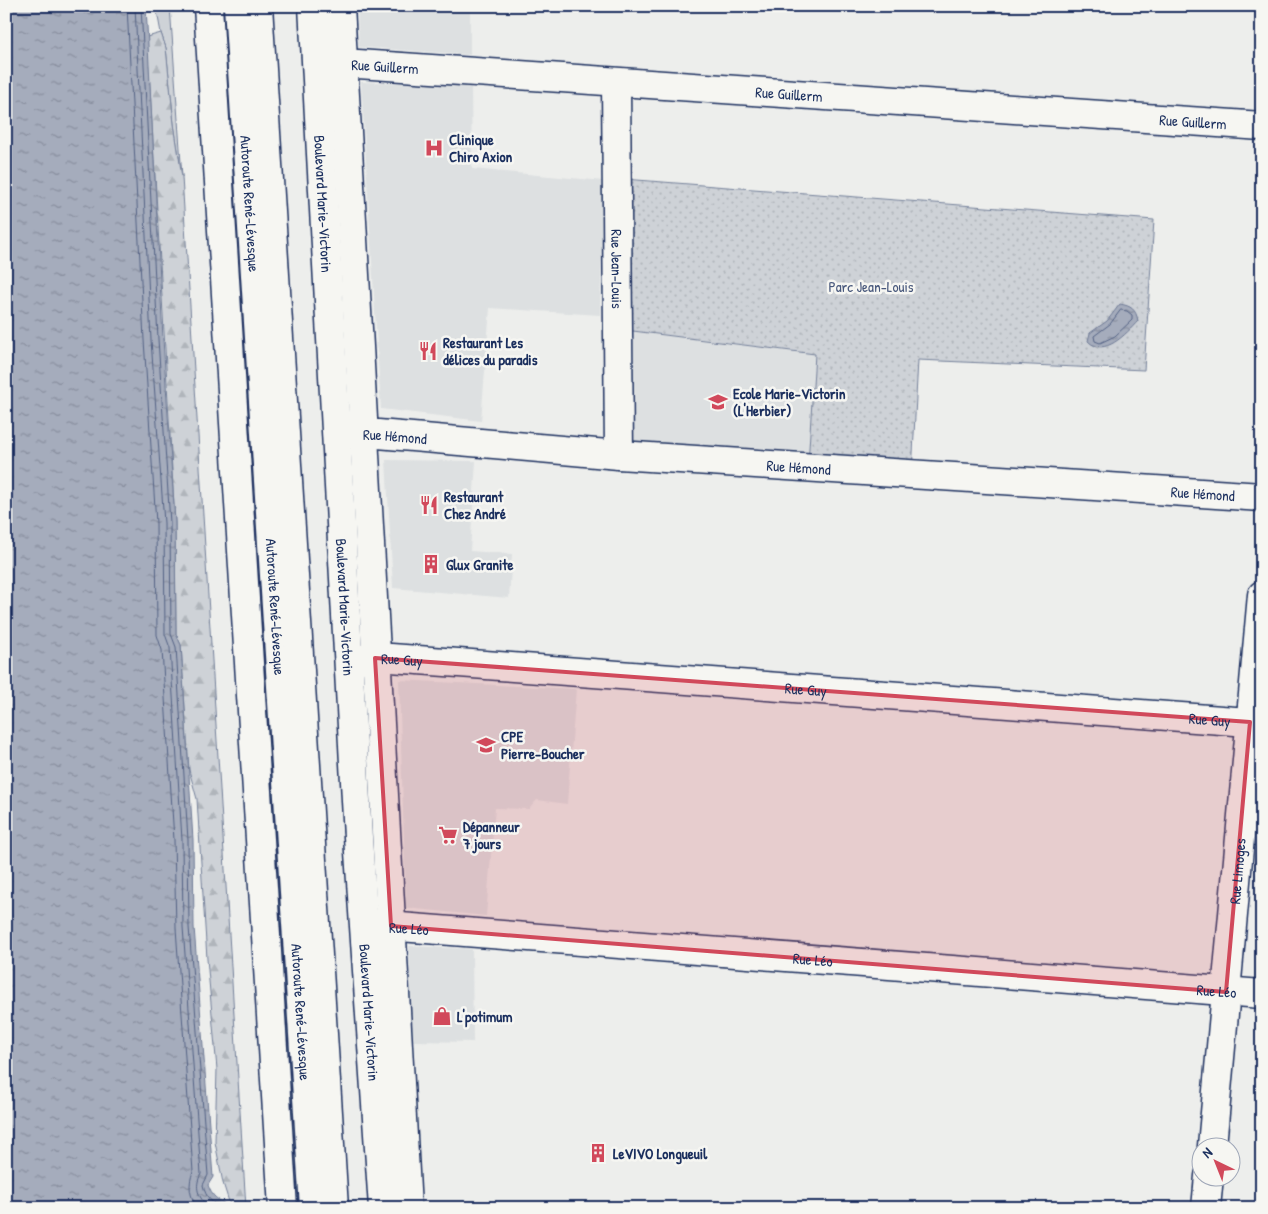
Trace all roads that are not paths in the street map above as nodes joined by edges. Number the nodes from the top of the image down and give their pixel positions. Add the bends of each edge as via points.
1 (208, 6) edge
2 (238, 6) edge
3 (258, 6) edge
4 (277, 6) edge
5 (313, 6) edge
6 (340, 6) edge
7 (343, 64) junction
8 (316, 65) junction
9 (616, 83) junction
10 (1262, 126) edge
11 (337, 434) junction
12 (364, 434) junction
13 (618, 455) junction
14 (1262, 497) edge
15 (1262, 595) edge
16 (376, 658) junction
17 (349, 659) junction
18 (1256, 722) edge
19 (391, 926) junction
20 (364, 927) junction
21 (1226, 992) junction
22 (1262, 994) edge
23 (1213, 1136) edge
24 (1208, 1186) edge
25 (283, 1208) edge
26 (314, 1208) edge
27 (334, 1208) edge
28 (352, 1208) edge
29 (383, 1208) edge
30 (406, 1208) edge
31 (1206, 1208) edge

1 - 25 main road, Autoroute René-Lévesque
2 - 26 main road, Autoroute René-Lévesque
3 - 27 main road
4 - 28 main road
5 - 8 main road, Boulevard Marie-Victorin
6 - 7 main road, Boulevard Marie-Victorin
7 - 8 main road, Rue Guillerm
7 - 9 main road, Rue Guillerm
7 - 12 main road, Boulevard Marie-Victorin
8 - 11 main road, Boulevard Marie-Victorin
9 - 10 main road, Rue Guillerm
9 - 13 main road, Rue Jean-Louis
11 - 12 main road, Rue Hémond
11 - 17 main road, Boulevard Marie-Victorin
12 - 13 main road, Rue Hémond
12 - 16 main road, Boulevard Marie-Victorin
13 - 14 main road, Rue Hémond
15 - 18 main road, Rue Limoges
16 - 17 main road, Rue Guy
16 - 18 main road, Rue Guy
16 - 19 main road, Boulevard Marie-Victorin
17 - 20 main road, Boulevard Marie-Victorin
18 - 21 main road, Rue Limoges
19 - 20 main road, Rue Léo
19 - 21 main road, Rue Léo
19 - 30 main road, Boulevard Marie-Victorin
20 - 29 main road, Boulevard Marie-Victorin
21 - 22 main road, Rue Léo
21 - 23 main road, Rue Limoges
24 - 31 main road

